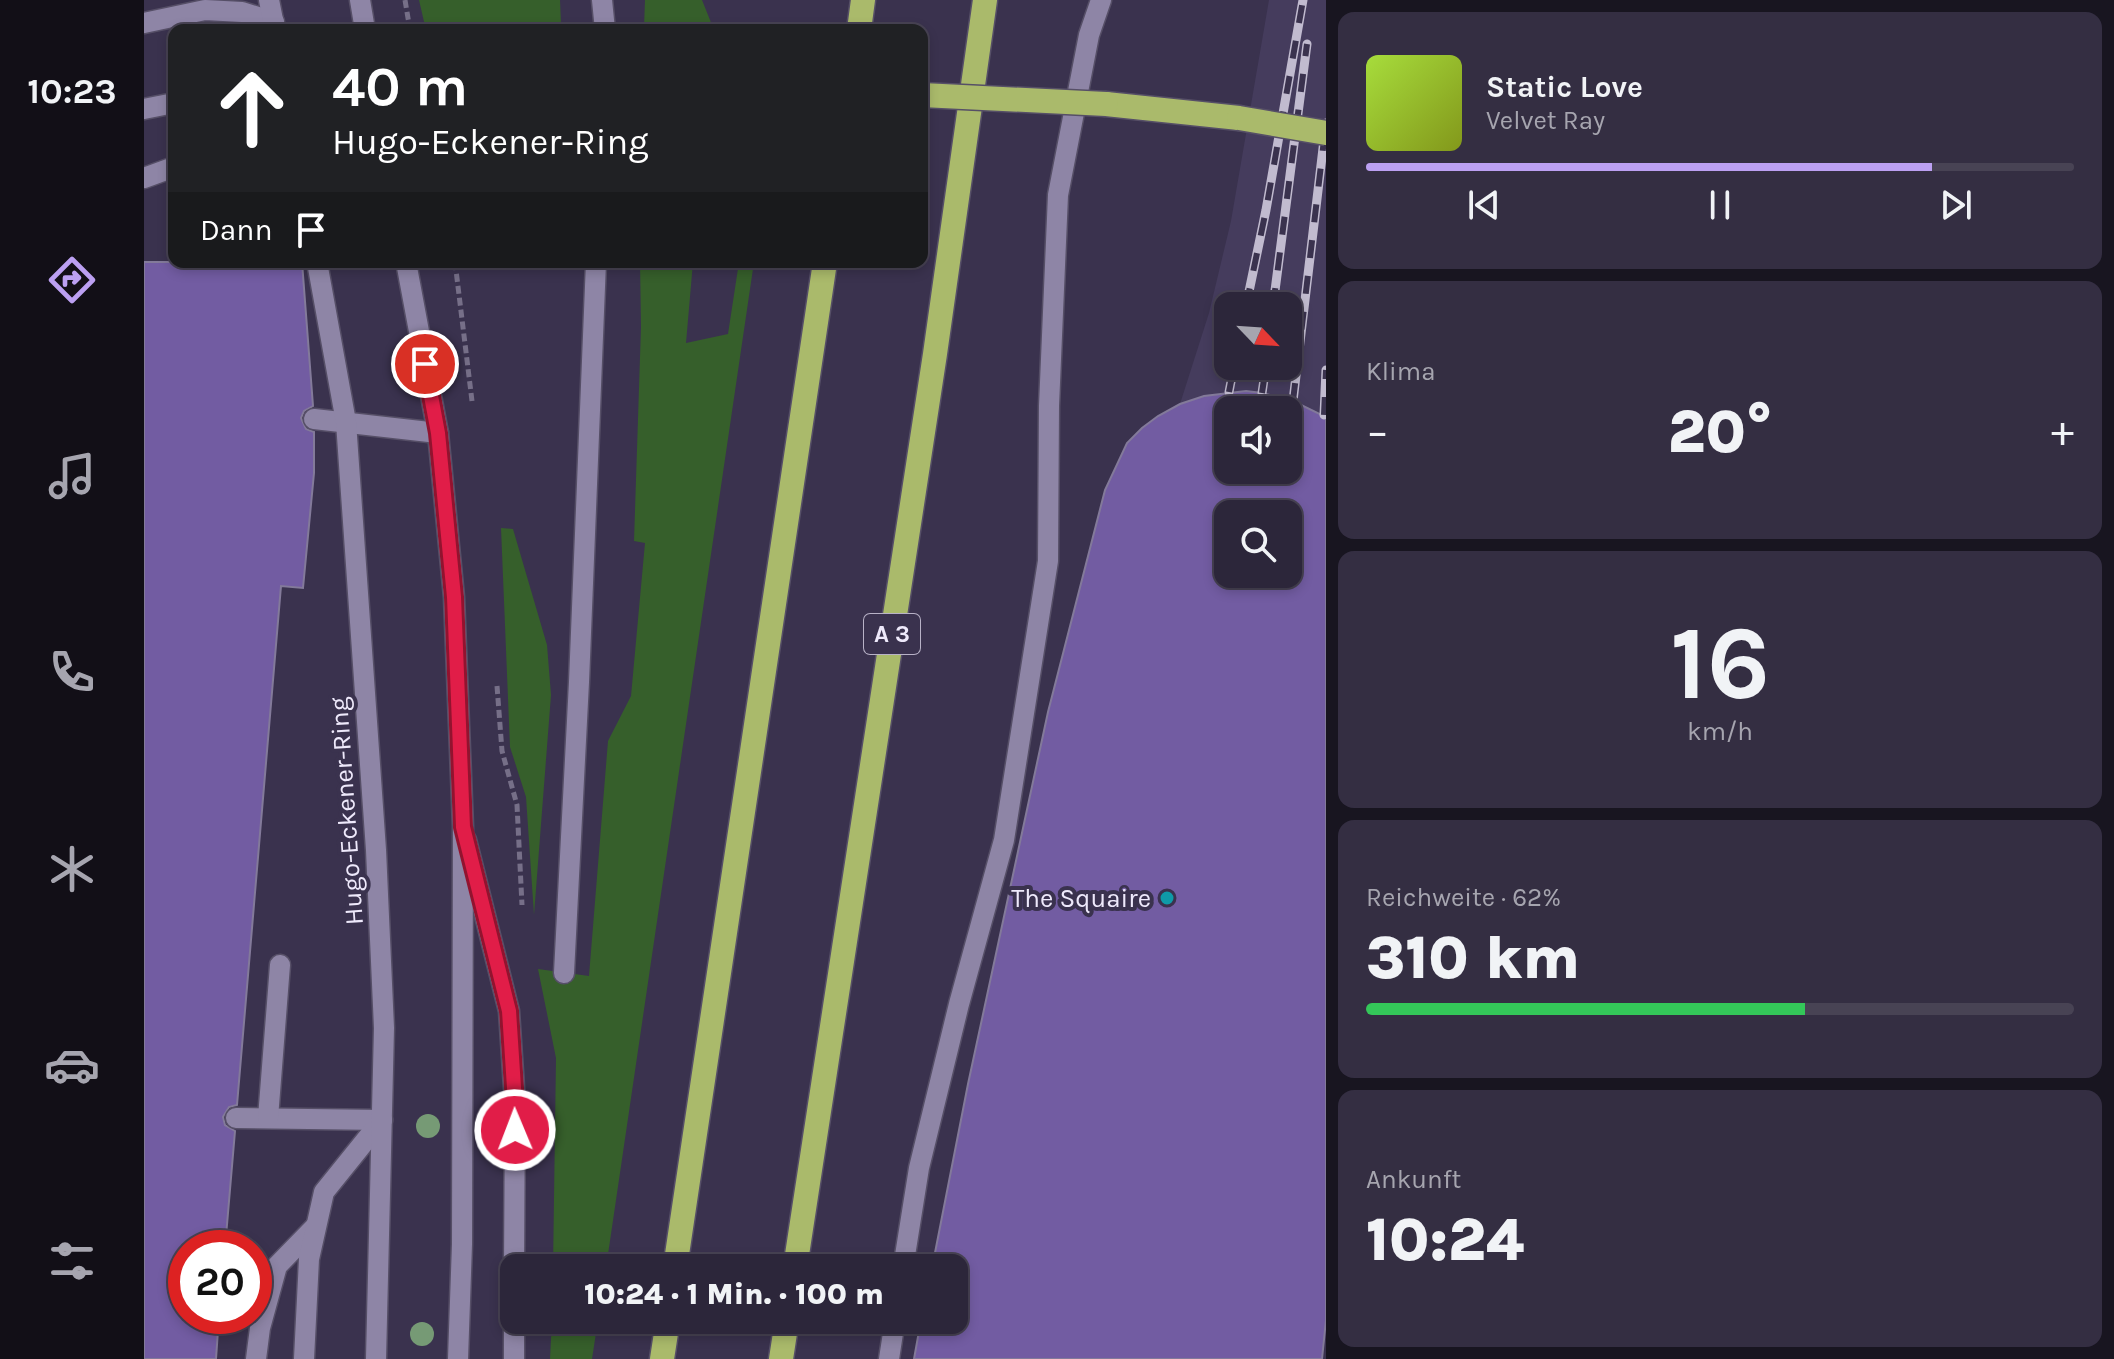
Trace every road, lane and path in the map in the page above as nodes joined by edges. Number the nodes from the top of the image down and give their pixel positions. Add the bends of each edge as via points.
1 (269, 0) edge
2 (360, 0) edge
3 (405, 0) edge
4 (602, 0) edge
5 (863, 0) edge
6 (985, 0) edge
7 (1101, 0) edge
8 (144, 23) edge
9 (270, 24) edge
10 (275, 24) edge
11 (364, 24) edge
12 (409, 24) edge
13 (604, 24) edge
14 (860, 24) edge
15 (928, 95) edge
16 (168, 104) edge
17 (144, 109) edge
18 (1323, 133) edge
19 (168, 169) edge
20 (144, 178) edge
21 (318, 268) edge
22 (407, 268) edge
23 (456, 268) edge
24 (596, 268) edge
25 (824, 268) edge
26 (473, 413) dead end
27 (314, 419) dead end
28 (346, 422) junction
29 (438, 433) junction
30 (496, 674) dead end
31 (463, 827) junction
32 (523, 914) dead end
33 (280, 965) dead end
34 (564, 973) dead end
35 (236, 1118) dead end
36 (268, 1118) junction
37 (382, 1120) junction
38 (315, 1227) junction
39 (514, 1254) edge
40 (677, 1254) edge
41 (797, 1254) edge
42 (905, 1254) edge
43 (514, 1334) edge
44 (666, 1334) edge
45 (785, 1334) edge
46 (893, 1334) edge
47 (256, 1359) edge
48 (304, 1359) edge
49 (376, 1359) edge
50 (458, 1359) edge
51 (514, 1359) edge
52 (662, 1359) edge
53 (781, 1359) edge
54 (889, 1359) edge

1 - 10 street
2 - 11 street
3 - 12 path
4 - 13 street
5 - 14 highway
6 - 41 highway, A 3
7 - 42 street via 1089,35 1058,195 1048,561 1004,840 919,1168
8 - 9 street via 205,10 242,12
15 - 18 highway, bridge via 1106,104
16 - 17 street
19 - 20 street
21 - 28 street, Hugo-Eckener-Ring
22 - 29 street
23 - 26 path
24 - 34 street
25 - 40 highway
27 - 28 street
28 - 29 street
28 - 37 street, Hugo-Eckener-Ring via 376,850 384,1028
29 - 31 street via 454,597
30 - 32 path via 502,751 517,805
31 - 39 street, bridge via 509,1011 515,1103
31 - 50 street
33 - 36 street
35 - 36 street
36 - 37 street
37 - 38 street via 324,1192
37 - 49 street, Hugo-Eckener-Ring
38 - 47 street via 277,1266
38 - 48 street
43 - 51 street
44 - 52 highway
45 - 53 highway
46 - 54 street

